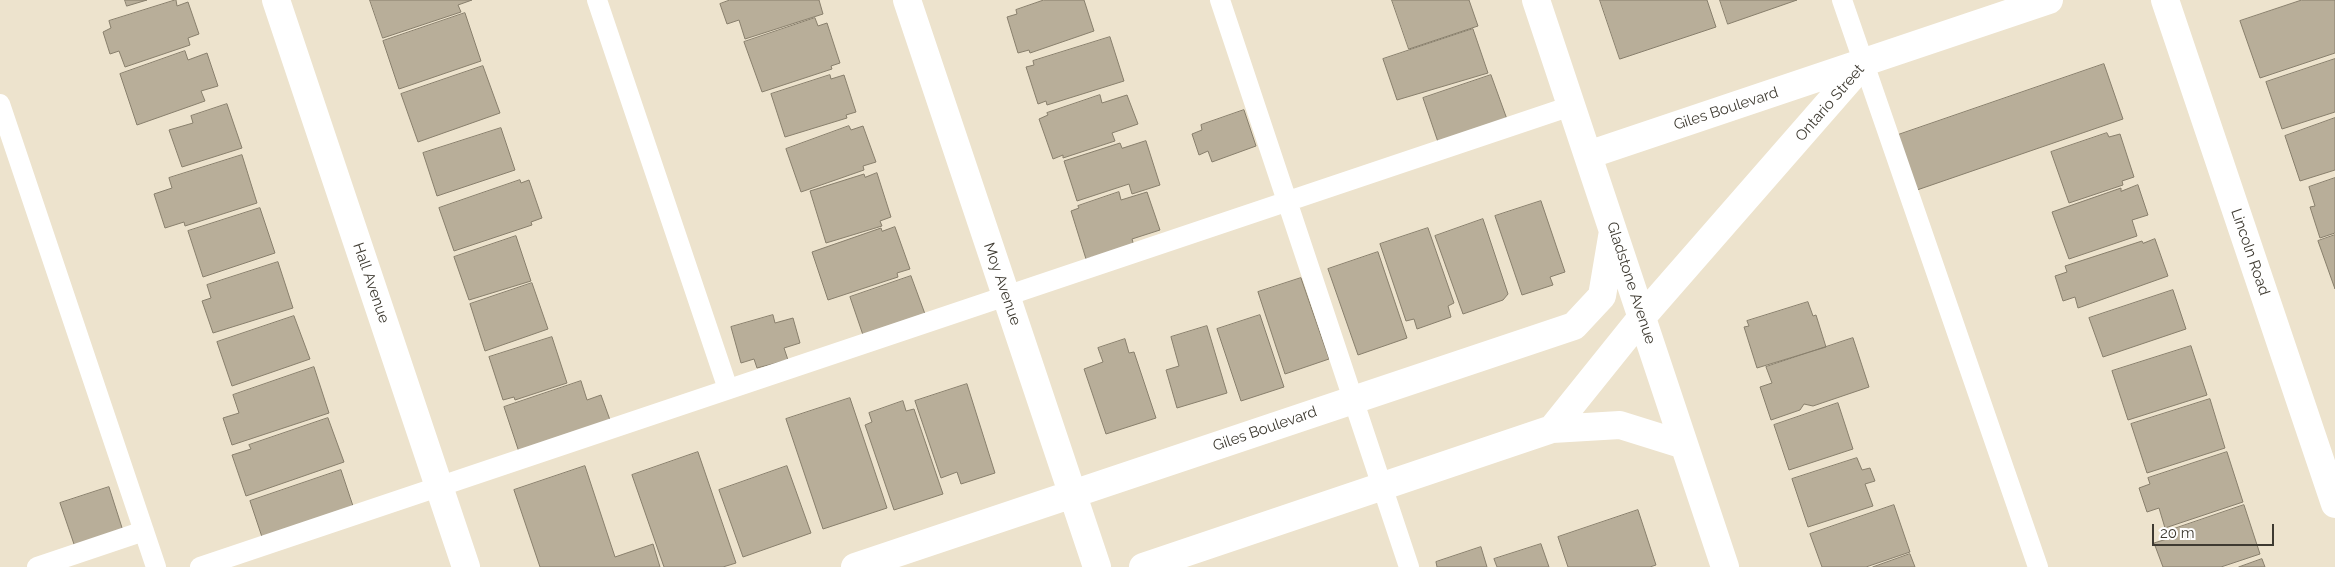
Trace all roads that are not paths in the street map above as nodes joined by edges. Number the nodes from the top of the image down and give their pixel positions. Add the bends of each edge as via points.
1 (276, 0) edge
2 (597, 0) edge
3 (907, 0) edge
4 (1220, 0) edge
5 (1536, 0) edge
6 (1842, 0) edge
7 (2049, 0) edge
8 (2165, 0) edge
9 (1864, 62) junction
10 (0, 104) edge
11 (1571, 106) junction
12 (1588, 155) junction
13 (1287, 202) junction
14 (1613, 231) junction
15 (1006, 296) junction
16 (1642, 317) junction
17 (728, 390) junction
18 (1353, 399) junction
19 (1552, 429) junction
20 (1684, 445) junction
21 (439, 486) junction
22 (1382, 488) junction
23 (1072, 494) junction
24 (2335, 504) edge
25 (144, 531) junction
26 (37, 567) edge
27 (156, 567) edge
28 (200, 567) edge
29 (466, 567) edge
30 (855, 567) edge
31 (1097, 567) edge
32 (1143, 567) edge
33 (1409, 567) edge
34 (1725, 567) edge
35 (2038, 567) edge

1 - 21 street, Hall Avenue
2 - 17 lane
3 - 15 street, Moy Avenue
4 - 13 lane
5 - 11 street, Gladstone Avenue
6 - 9 lane
7 - 9 street, Ontario Street
8 - 24 street, Lincoln Road
9 - 12 street, Giles Boulevard
9 - 16 street, Ontario Street
9 - 35 lane
10 - 25 lane
11 - 12 street, Gladstone Avenue
11 - 13 lane
12 - 14 street, Gladstone Avenue
13 - 15 lane
13 - 18 lane
14 - 16 street, Gladstone Avenue
14 - 18 street, Giles Boulevard via 1602,296 1574,326
15 - 17 lane
15 - 23 street, Moy Avenue
16 - 19 street
16 - 20 street, Gladstone Avenue
17 - 21 lane
18 - 22 lane
18 - 23 street, Giles Boulevard
19 - 20 street via 1620,424
19 - 22 street
20 - 34 street, Gladstone Avenue
21 - 28 lane
21 - 29 street, Hall Avenue
22 - 32 street
22 - 33 lane
23 - 30 street, Giles Boulevard
23 - 31 street, Moy Avenue
25 - 26 lane
25 - 27 lane

